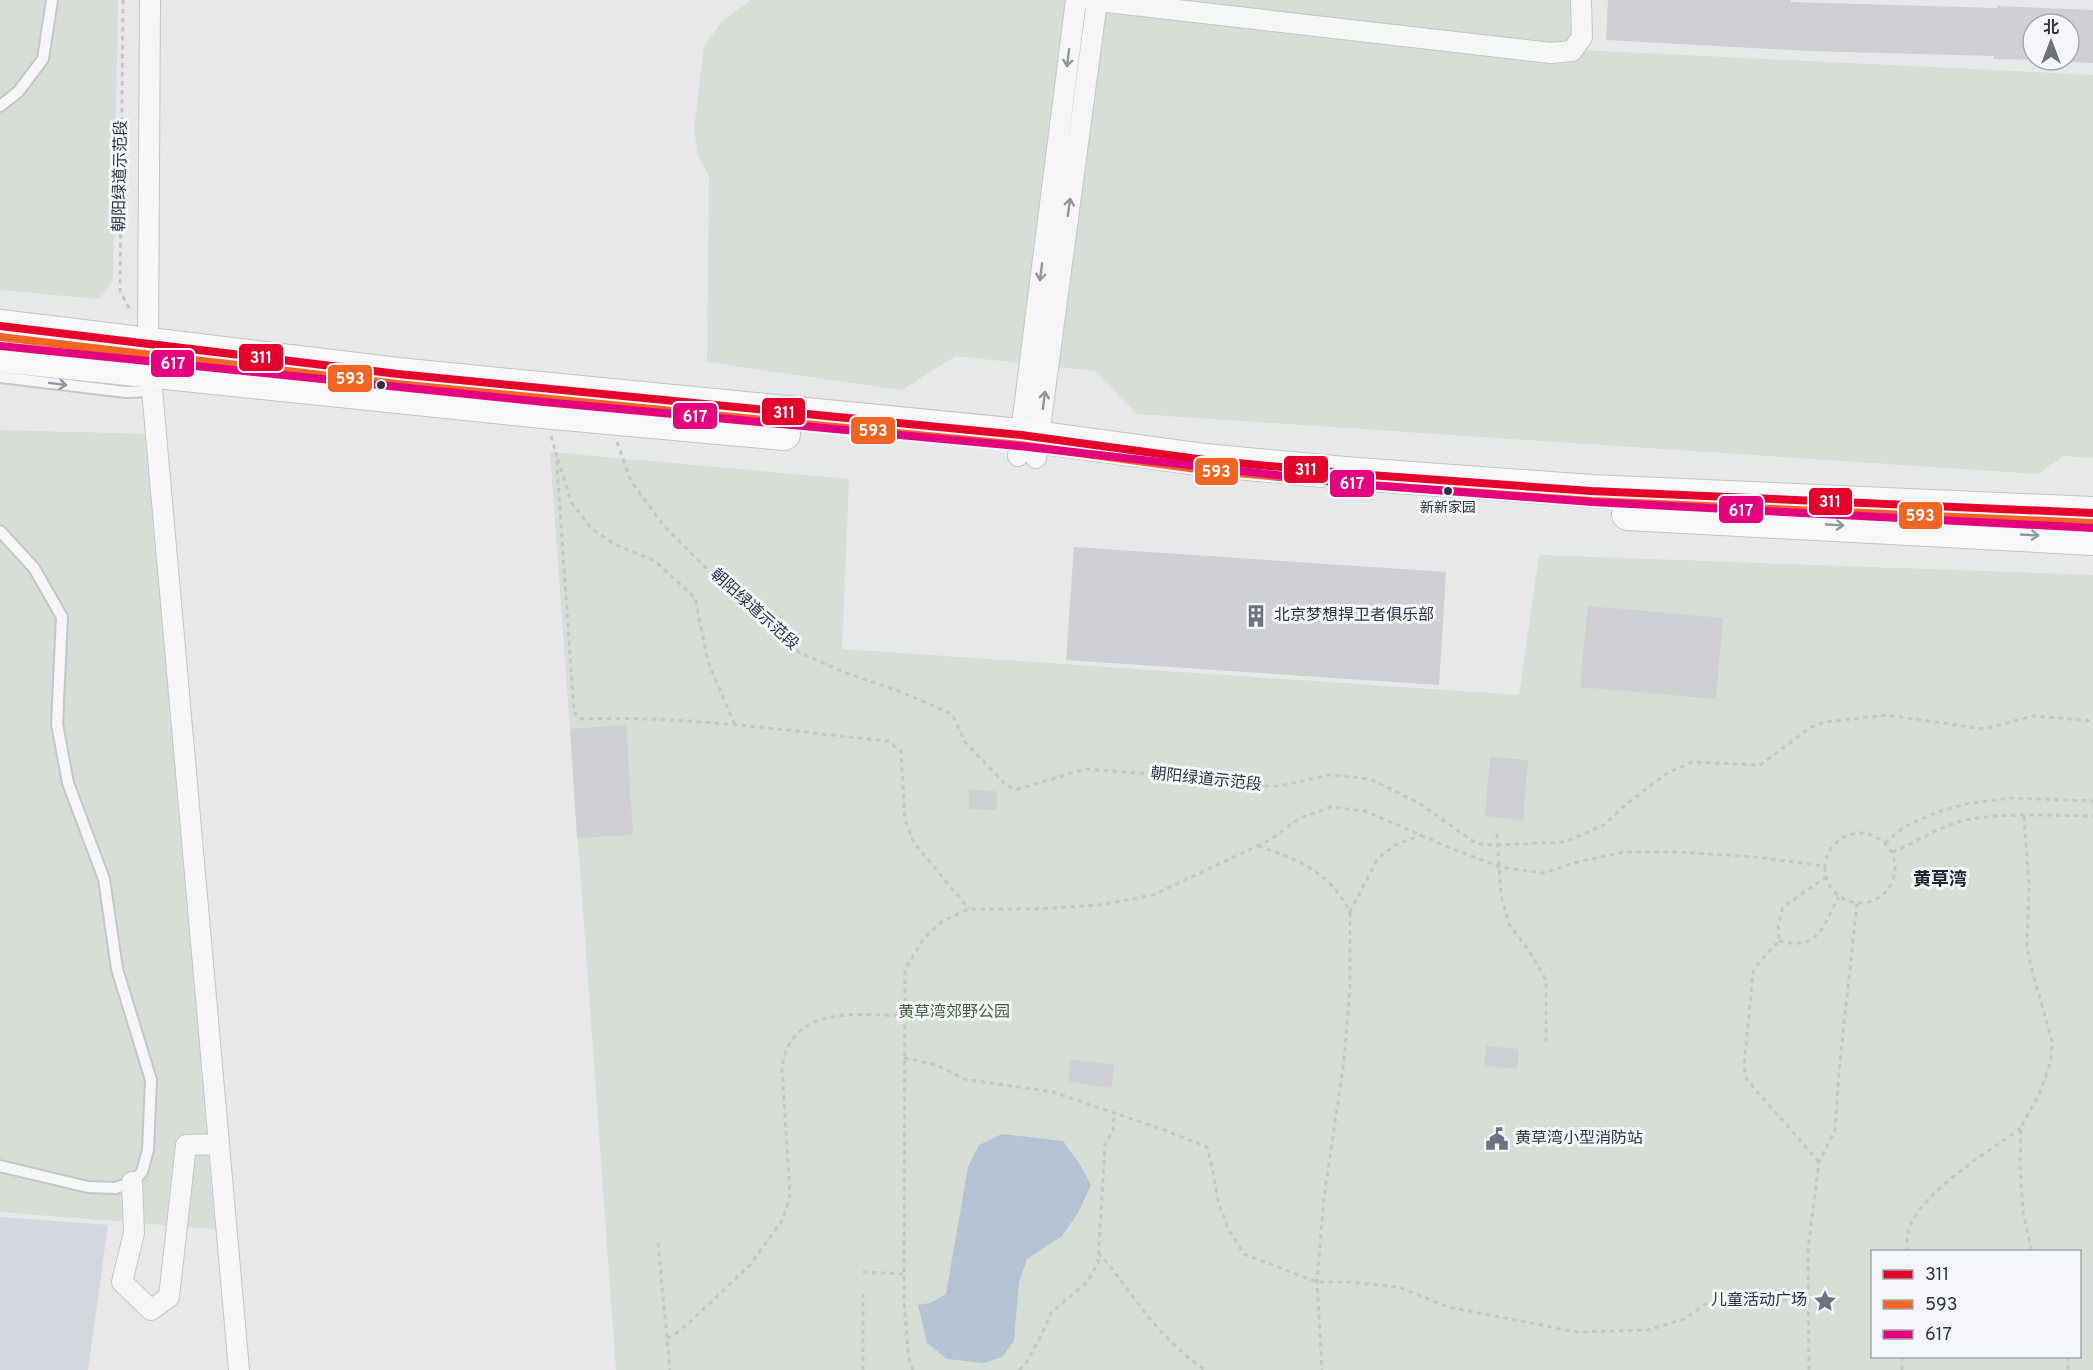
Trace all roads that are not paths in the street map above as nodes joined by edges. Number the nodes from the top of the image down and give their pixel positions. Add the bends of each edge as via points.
1 (52, 0) edge
2 (150, 0) edge
3 (1076, 0) edge
4 (1090, 0) edge
5 (1581, 0) edge
6 (1096, 1) edge
7 (0, 106) edge
8 (0, 326) edge
9 (0, 356) edge
10 (150, 369) junction
11 (0, 377) edge
12 (1028, 447) junction
13 (2093, 513) edge
14 (0, 531) edge
15 (2093, 539) edge
16 (219, 1144) junction
17 (0, 1166) edge
18 (132, 1182) junction
19 (239, 1370) edge

1 - 7 lane via 43,58 18,92
2 - 10 street
3 -> 12 street
4 - 6 street
5 - 6 street via 1582,36 1572,51 1551,53
12 -> 6 street
8 - 10 main road
9 - 10 main road
11 -> 10 lane via 126,392
10 - 12 main road via 609,418
10 - 12 main road via 398,374
10 - 16 street
12 - 13 main road via 1591,491
12 -> 15 main road via 1260,484 1457,503
14 - 18 lane via 34,568 62,617 57,724 63,759 68,783 104,879 117,969 151,1080 148,1150 142,1172
16 - 18 street via 186,1145 169,1297 151,1310 122,1282 134,1233
16 - 19 street
17 - 18 lane via 88,1187 116,1188

